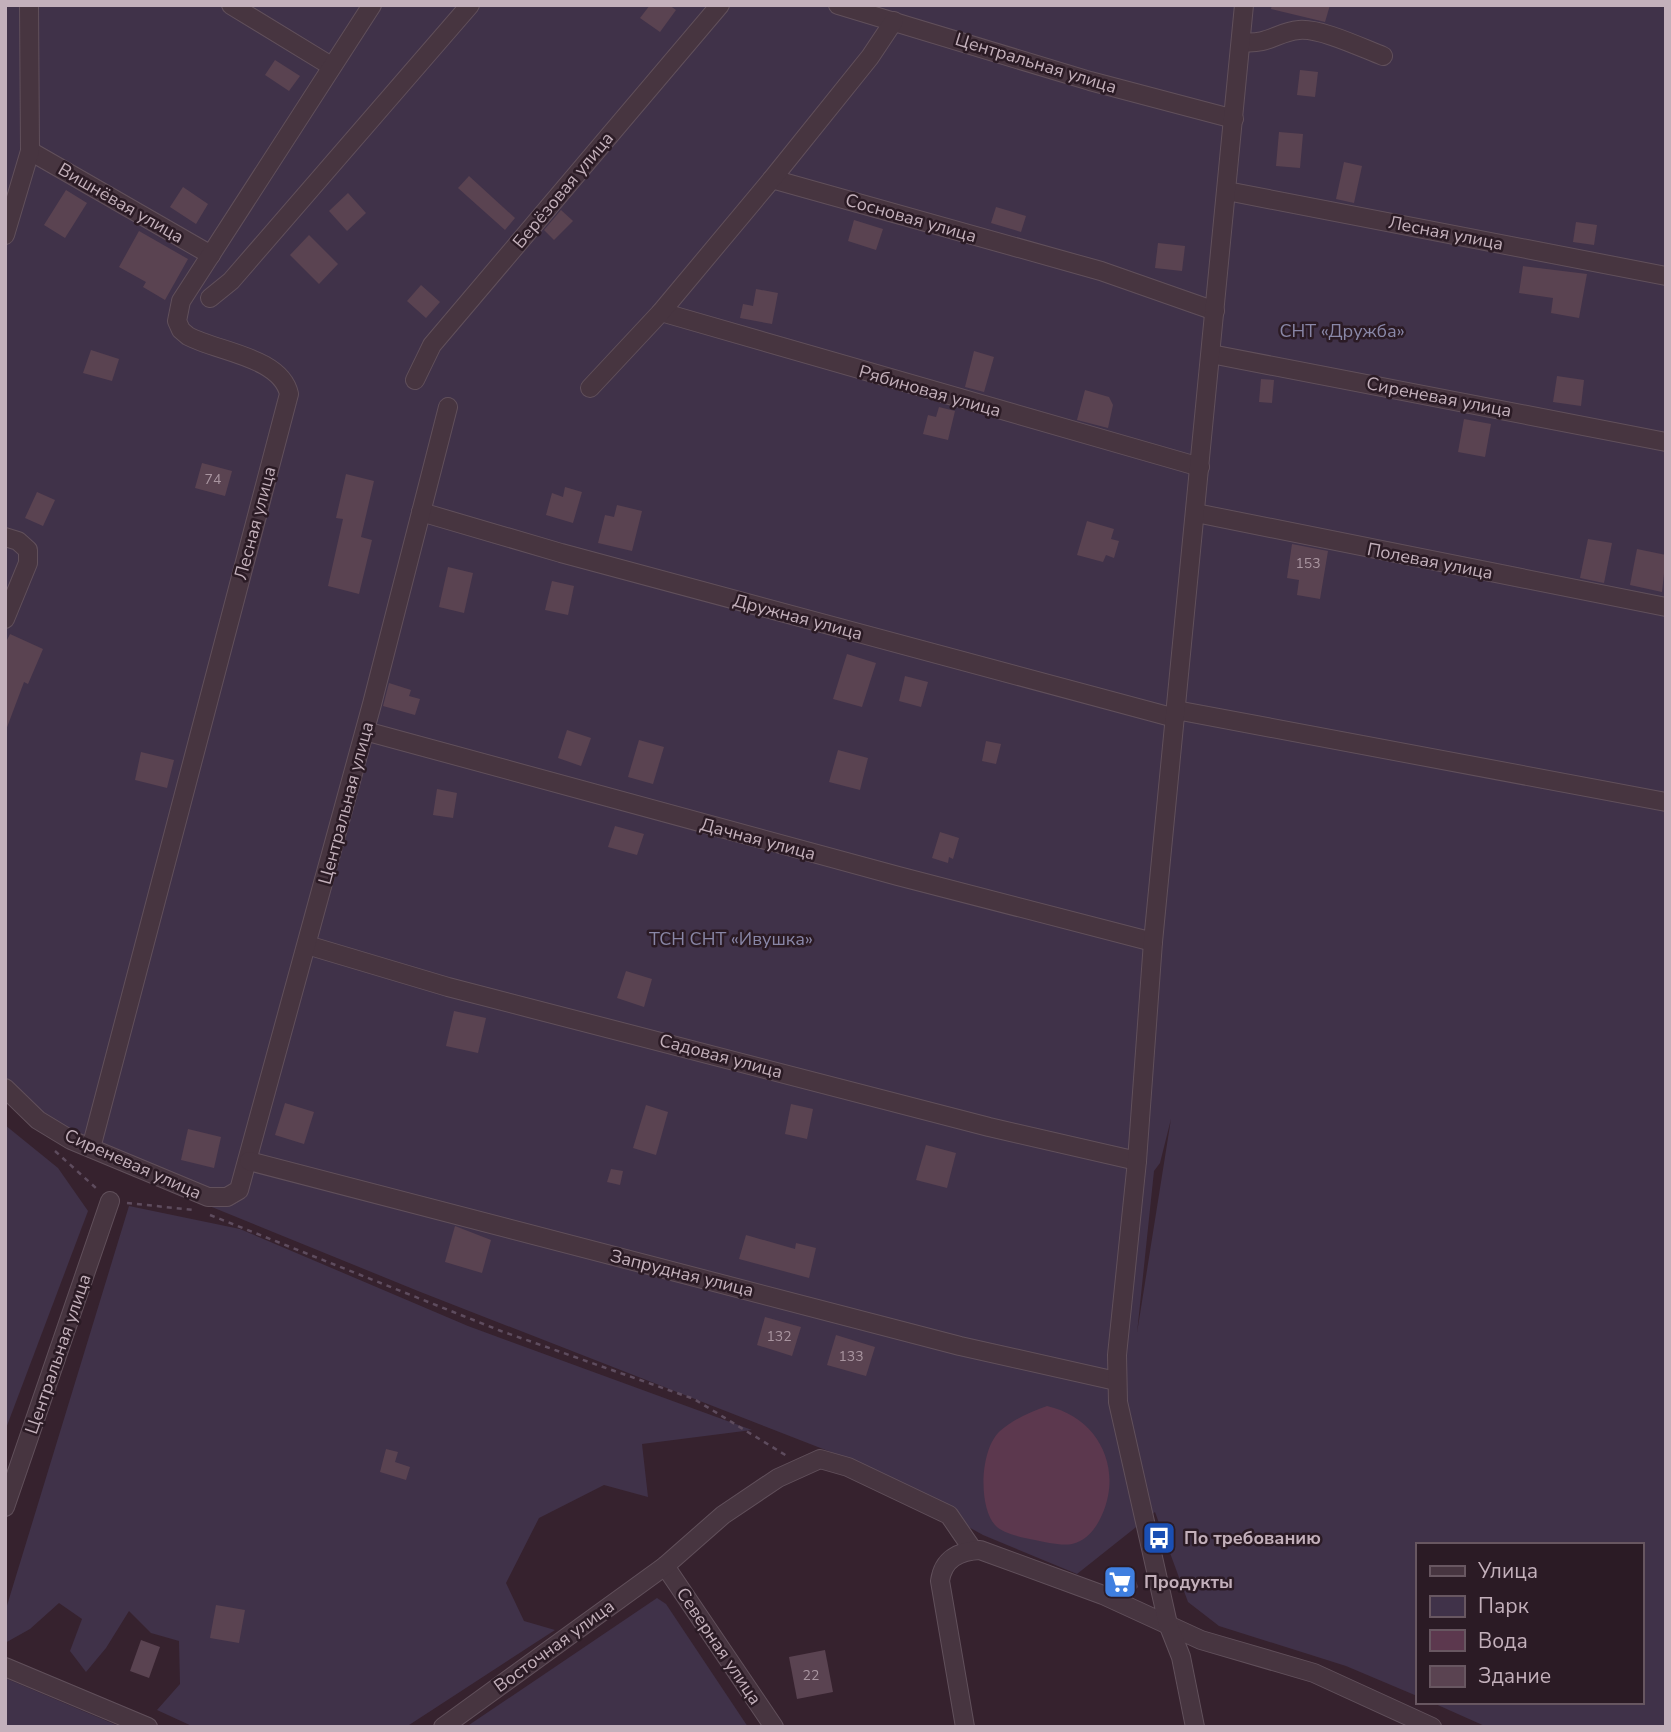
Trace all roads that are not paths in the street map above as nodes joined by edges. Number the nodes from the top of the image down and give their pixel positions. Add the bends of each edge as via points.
1 (29, 5) edge
2 (231, 5) edge
3 (372, 5) edge
4 (470, 5) edge
5 (720, 5) edge
6 (838, 5) edge
7 (1244, 5) edge
8 (894, 21) junction
9 (1241, 42) junction
10 (1383, 56) dead end
11 (331, 66) junction
12 (1234, 119) junction
13 (30, 151) junction
14 (772, 180) junction
15 (1227, 191) junction
16 (5, 235) edge
17 (211, 255) junction
18 (1666, 276) edge
19 (210, 298) dead end
20 (1215, 311) junction
21 (661, 312) junction
22 (1211, 354) junction
23 (415, 380) dead end
24 (590, 388) dead end
25 (448, 407) dead end
26 (1666, 442) edge
27 (1200, 467) junction
28 (421, 512) junction
29 (1196, 513) junction
30 (5, 537) edge
31 (1666, 607) edge
32 (5, 619) edge
33 (1175, 714) junction
34 (365, 731) junction
35 (1666, 803) edge
36 (1153, 942) junction
37 (307, 945) junction
38 (5, 1088) edge
39 (91, 1149) junction
40 (249, 1161) junction
41 (1137, 1161) junction
42 (233, 1195) joint
43 (110, 1200) road end
44 (1116, 1381) junction
45 (5, 1507) edge
46 (973, 1550) junction
47 (665, 1566) junction
48 (1168, 1624) junction
49 (5, 1667) edge
50 (148, 1727) edge
51 (443, 1727) edge
52 (774, 1727) edge
53 (965, 1727) edge
54 (1195, 1727) edge
55 (1432, 1727) edge

1 - 13 street
2 - 11 street
3 - 11 street, Лесная улица
4 - 19 street via 240,271
5 - 23 street, Берёзовая улица via 432,345
6 - 8 street, Центральная улица
7 - 9 street
8 - 12 street, Центральная улица
8 - 14 street
9 - 10 street via 1260,44 1298,30 1311,31
9 - 12 street
11 - 17 street, Лесная улица
12 - 15 street
13 - 16 street
13 - 17 street, Вишнёвая улица
14 - 20 street, Сосновая улица via 1101,271
14 - 21 street
15 - 18 street, Лесная улица
15 - 20 street
17 - 39 street, Лесная улица via 181,301 177,320 181,330 201,343 273,368 286,382 289,394
20 - 22 street
21 - 24 street
21 - 27 street, Рябиновая улица
22 - 26 street, Сиреневая улица
22 - 27 street
25 - 28 street, Центральная улица
27 - 29 street
28 - 33 street, Дружная улица via 574,557
28 - 34 street, Центральная улица
29 - 31 street, Полевая улица
29 - 33 street
30 - 32 street via 28,551 28,563
33 - 35 street, Дружная улица
33 - 36 street
34 - 36 street, Дачная улица
34 - 37 street, Центральная улица
36 - 41 street
37 - 40 street, Центральная улица
37 - 41 street, Садовая улица via 448,987 1002,1131
38 - 39 street, Сиреневая улица via 38,1119
39 - 42 street, Сиреневая улица via 208,1198
40 - 42 street, Центральная улица
40 - 44 street, Запрудная улица via 960,1346
41 - 44 street
43 - 45 street, Центральная улица
44 - 48 street
46 - 47 street, Восточная улица via 949,1515 848,1467 820,1459 778,1478 723,1515
46 - 48 street via 995,1553
46 - 53 street via 952,1558 941,1569 940,1581
47 - 51 street, Восточная улица
47 - 52 street, Северная улица
48 - 54 street via 1181,1657
48 - 55 street via 1201,1640 1314,1673
49 - 50 street

